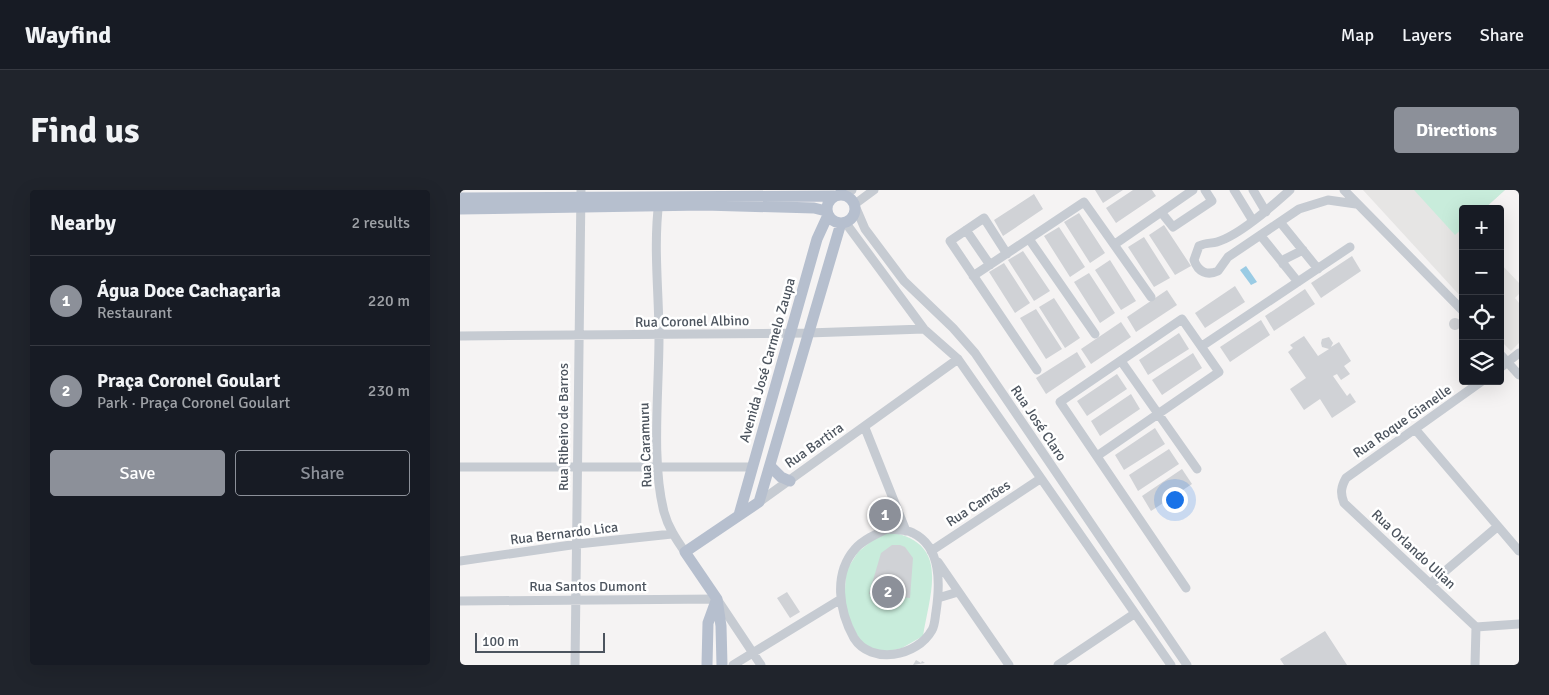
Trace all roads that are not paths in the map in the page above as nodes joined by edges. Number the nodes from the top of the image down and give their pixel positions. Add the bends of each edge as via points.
1 (874, 190) edge
2 (1193, 190) edge
3 (1205, 190) edge
4 (1247, 190) edge
5 (1253, 190) edge
6 (1290, 190) edge
7 (1344, 190) edge
8 (842, 193) edge
9 (1236, 193) edge
10 (703, 197) edge
11 (460, 198) edge
12 (581, 198) edge
13 (659, 201) junction
14 (1356, 204) junction
15 (855, 206) junction
16 (460, 210) edge
17 (1161, 212) junction
18 (1266, 212) junction
19 (827, 213) junction
20 (1253, 221) junction
21 (1280, 222) junction
22 (843, 223) junction
23 (966, 230) junction
24 (1261, 236) junction
25 (1029, 239) junction
26 (1115, 244) junction
27 (1350, 247) dead end
28 (1303, 250) junction
29 (1007, 254) junction
30 (1283, 264) junction
31 (990, 265) junction
32 (1318, 268) junction
33 (973, 276) junction
34 (1298, 282) junction
35 (1150, 297) dead end
36 (1459, 307) edge
37 (924, 329) junction
38 (790, 333) junction
39 (808, 333) junction
40 (1095, 334) dead end
41 (659, 335) junction
42 (460, 336) edge
43 (578, 336) junction
44 (1202, 346) junction
45 (1519, 352) edge
46 (958, 359) junction
47 (1121, 361) junction
48 (1504, 366) edge
49 (1037, 370) dead end
50 (1519, 375) edge
51 (1476, 385) edge
52 (1157, 414) junction
53 (865, 428) junction
54 (1415, 429) junction
55 (1097, 456) junction
56 (770, 466) junction
57 (460, 467) edge
58 (576, 467) junction
59 (658, 467) junction
60 (753, 467) junction
61 (1197, 469) dead end
62 (1040, 479) junction
63 (790, 481) junction
64 (1341, 487) joint
65 (759, 502) junction
66 (739, 515) junction
67 (1497, 527) junction
68 (906, 531) junction
69 (672, 534) junction
70 (578, 544) junction
71 (1519, 551) edge
72 (685, 552) junction
73 (932, 554) junction
74 (460, 561) edge
75 (1430, 584) junction
76 (1186, 588) dead end
77 (958, 592) junction
78 (938, 598) junction
79 (577, 599) junction
80 (717, 599) junction
81 (841, 599) junction
82 (460, 601) edge
83 (1134, 614) junction
84 (1519, 624) edge
85 (1476, 627) junction
86 (752, 653) junction
87 (880, 661) edge
88 (575, 665) edge
89 (707, 665) edge
90 (722, 665) edge
91 (733, 665) edge
92 (761, 665) edge
93 (1009, 665) edge
94 (1058, 665) edge
95 (1171, 665) edge
96 (1187, 665) edge
97 (1475, 665) edge

1 - 15 street
2 - 17 street
3 - 17 street via 1212,201 1173,227
4 - 9 street
5 - 18 street
6 - 18 street
7 - 14 street
8 - 10 main road
8 - 15 main road
8 - 19 main road via 828,202
9 - 20 street
10 - 13 main road
10 - 19 main road via 814,208
11 - 12 main road
12 - 13 main road
12 - 16 main road
12 - 43 street, Rua Ribeiro de Barros
13 - 41 street, Rua Caramuru
14 - 21 street via 1328,200 1299,209
14 - 36 street
15 - 22 main road via 853,217
15 - 96 street, Rua José Claro via 865,229 904,281 975,353
17 - 26 street
18 - 20 street
19 - 22 main road via 833,221
19 - 38 main road, Avenida José Carmelo Zaupa
20 - 24 street via 1216,243 1199,246 1194,255 1196,265 1203,272 1218,271 1228,257
21 - 24 street
21 - 28 street
22 - 37 street
22 - 39 main road
23 - 29 street via 984,218
23 - 31 street
23 - 33 street via 950,241
24 - 30 street
25 - 26 street via 1084,202
25 - 29 street
25 - 40 street
26 - 35 street
27 - 32 street
28 - 30 street via 1285,259
28 - 32 street
29 - 31 street
30 - 34 street
31 - 33 street
32 - 34 street
33 - 49 street
34 - 44 street
37 - 39 street, Rua Coronel Albino
37 - 46 street
38 - 39 street, Rua Coronel Albino
38 - 41 street, Rua Coronel Albino
38 - 60 main road, Avenida José Carmelo Zaupa
39 - 56 main road
41 - 43 street, Rua Coronel Albino
41 - 59 street, Rua Caramuru
42 - 43 street, Rua Coronel Albino
43 - 58 street, Rua Ribeiro de Barros
44 - 47 street via 1182,319
44 - 52 street via 1220,372
45 - 48 street
46 - 53 street, Rua Bartira
46 - 62 street
47 - 52 street
47 - 55 street via 1060,402
48 - 50 street
51 - 54 street, Rua Roque Gianelle
52 - 55 street
52 - 61 street
53 - 63 street, Rua Bartira
53 - 68 street
54 - 64 street, Rua Roque Gianelle via 1346,478
54 - 67 street
55 - 76 street
56 - 63 main road
56 - 65 main road
57 - 58 street
58 - 59 street
58 - 70 street, Rua Ribeiro de Barros
59 - 60 street
59 - 69 street, Rua Caramuru via 664,511
60 - 66 main road, Avenida José Carmelo Zaupa
62 - 73 street, Rua Camões
62 - 83 street
63 - 65 street, Rua Bartira
64 - 75 street, Rua Orlando Ulian via 1344,503
65 - 66 main road, Rua Bartira
66 - 72 main road, Rua Bartira
67 - 71 street
67 - 75 street
68 - 73 street via 914,533
68 - 81 street via 887,529 871,536 855,549 843,569
69 - 70 street, Rua Bernardo Lica
69 - 72 street, Rua Caramuru
70 - 74 street, Rua Bernardo Lica
70 - 79 street, Rua Ribeiro de Barros
72 - 80 main road, Rua Caramuru
73 - 77 street
73 - 78 street via 938,573
75 - 85 street, Rua Orlando Ulian
77 - 78 street
77 - 93 street
78 - 87 street via 933,628 927,637 898,655
79 - 80 street, Rua Santos Dumont
79 - 82 street, Rua Santos Dumont
79 - 88 street, Rua Ribeiro de Barros
80 - 86 street, Rua Caramuru
80 - 89 main road via 708,623
80 - 90 main road
81 - 86 street
81 - 87 street via 841,610 857,644
83 - 94 street
83 - 95 street
84 - 85 street
85 - 97 street
86 - 91 street
86 - 92 street, Rua Caramuru

